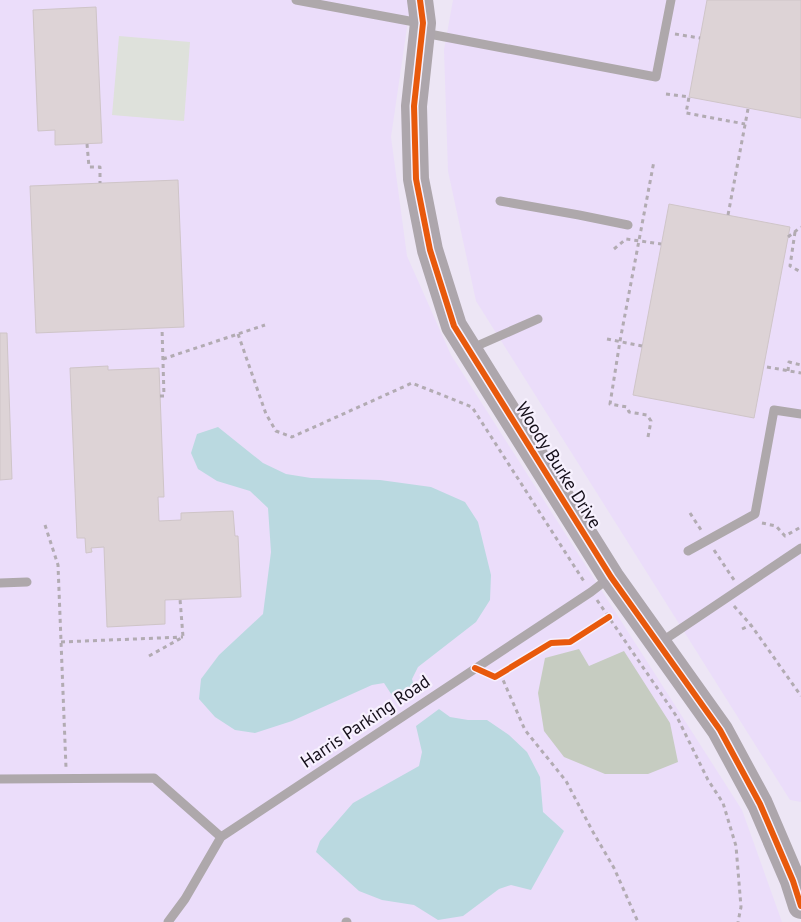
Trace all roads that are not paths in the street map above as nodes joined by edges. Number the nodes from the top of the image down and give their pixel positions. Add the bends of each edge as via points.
1 (296, 0) edge
2 (434, 0) edge
3 (671, 0) edge
4 (421, 19) edge
5 (500, 201) dead end
6 (628, 225) dead end
7 (538, 319) dead end
8 (469, 349) junction
9 (801, 414) edge
10 (801, 548) edge
11 (688, 551) dead end
12 (27, 582) dead end
13 (0, 583) edge
14 (601, 584) junction
15 (658, 644) junction
16 (0, 779) edge
17 (221, 837) junction
18 (801, 906) edge
19 (168, 922) edge

1 - 4 lane
2 - 4 street, Woody Burke Drive
3 - 4 lane via 656,77
4 - 8 street, Woody Burke Drive via 414,106 416,179 430,250 454,326
5 - 6 lane
7 - 8 lane
8 - 14 street, Woody Burke Drive
9 - 11 lane via 774,410 755,514
10 - 15 lane
12 - 13 lane
14 - 15 street, Woody Burke Drive
14 - 17 lane, Harris Parking Road
15 - 18 street, Woody Burke Drive via 720,730 760,804
16 - 17 lane via 154,778
17 - 19 lane, Harris Parking Road

